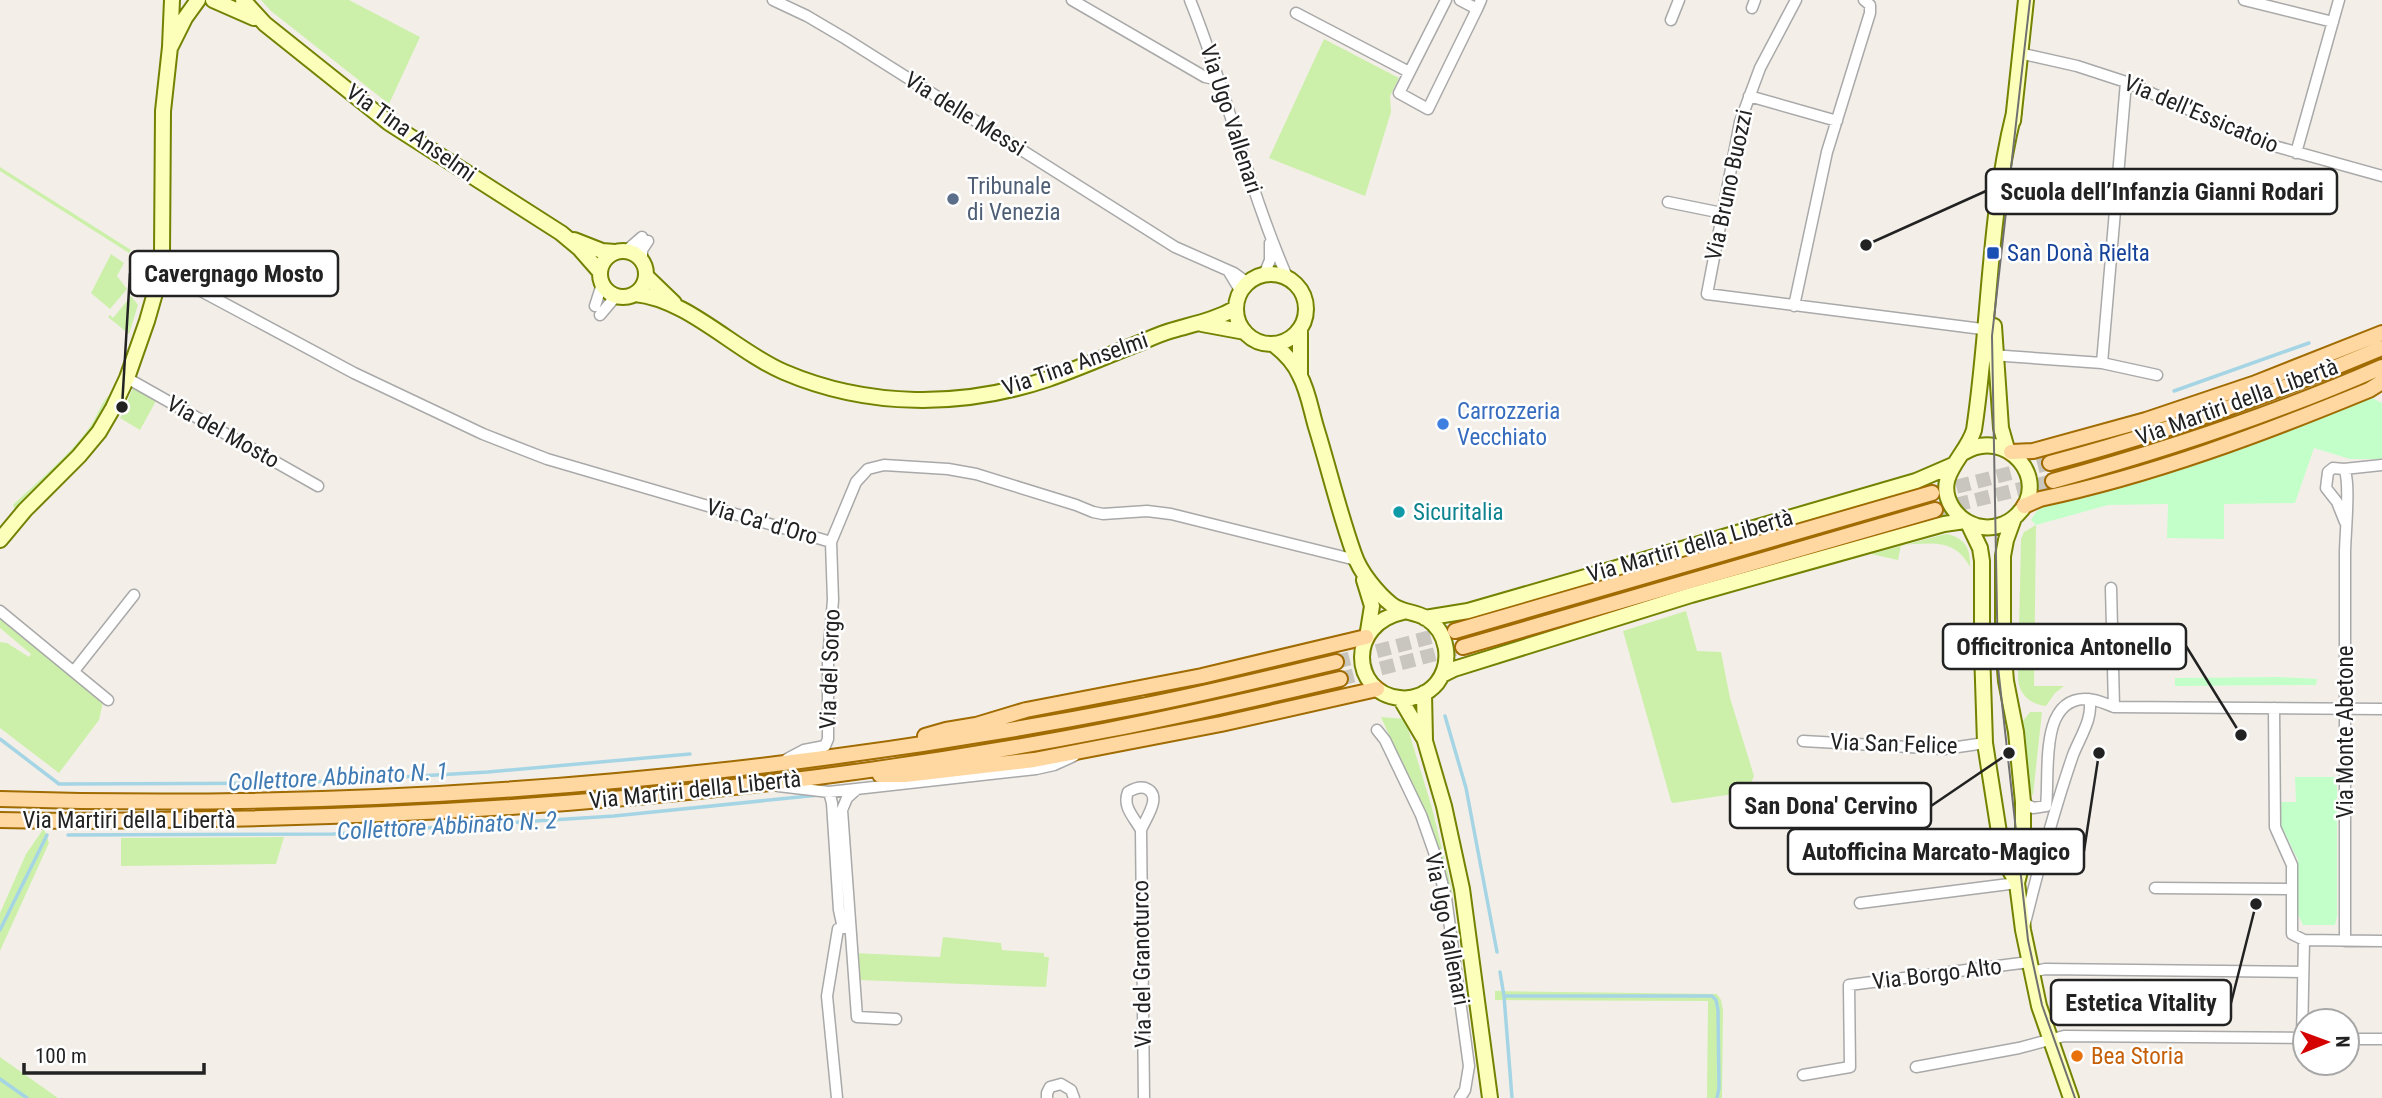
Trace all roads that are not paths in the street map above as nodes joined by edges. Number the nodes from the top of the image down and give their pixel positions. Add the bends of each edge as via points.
1 (172, 0) edge
2 (198, 0) edge
3 (213, 0) edge
4 (243, 0) edge
5 (773, 0) edge
6 (1072, 0) edge
7 (1190, 0) edge
8 (1446, 0) edge
9 (1460, 0) edge
10 (1679, 0) edge
11 (1796, 0) edge
12 (1864, 0) edge
13 (2026, 0) edge
14 (2244, 0) edge
15 (2339, 0) edge
16 (1479, 4) edge
17 (1296, 13) dead end
18 (1671, 20) dead end
19 (2333, 22) junction
20 (265, 24) junction
21 (170, 47) junction
22 (2020, 52) junction
23 (1409, 72) junction
24 (1219, 80) junction
25 (2126, 82) junction
26 (1749, 96) junction
27 (2014, 113) junction
28 (1837, 121) junction
29 (2296, 153) junction
30 (2382, 176) edge
31 (1668, 202) dead end
32 (1722, 213) junction
33 (563, 235) junction
34 (1270, 239) junction
35 (621, 252) junction
36 (642, 261) junction
37 (160, 269) junction
38 (1264, 275) junction
39 (646, 276) junction
40 (601, 278) junction
41 (1288, 279) junction
42 (1244, 288) junction
43 (635, 294) junction
44 (616, 296) junction
45 (1794, 306) junction
46 (677, 307) junction
47 (1237, 308) junction
48 (1201, 324) junction
49 (1300, 329) junction
50 (1989, 330) junction
51 (1245, 332) junction
52 (2382, 333) edge
53 (1273, 344) junction
54 (2382, 348) edge
55 (1989, 355) junction
56 (2102, 363) junction
57 (2382, 367) edge
58 (2157, 375) dead end
59 (1300, 376) junction
60 (127, 378) junction
61 (2382, 382) edge
62 (2009, 451) junction
63 (1958, 459) junction
64 (2050, 463) tunnel mouth
65 (2382, 465) edge
66 (2344, 469) junction
67 (2053, 481) tunnel mouth
68 (318, 486) dead end
69 (1932, 493) tunnel mouth
70 (2024, 506) junction
71 (1935, 510) tunnel mouth
72 (2014, 518) junction
73 (1967, 522) junction
74 (2345, 522) junction
75 (0, 540) edge
76 (831, 542) junction
77 (1357, 563) junction
78 (2111, 588) dead end
79 (134, 595) dead end
80 (0, 611) edge
81 (1403, 612) junction
82 (1425, 618) junction
83 (1455, 631) tunnel mouth
84 (1367, 635) junction
85 (1462, 647) tunnel mouth
86 (1336, 662) tunnel mouth
87 (74, 671) junction
88 (1442, 675) junction
89 (1340, 679) tunnel mouth
90 (1377, 689) junction
91 (1424, 694) junction
92 (1400, 698) junction
93 (2089, 699) junction
94 (108, 700) dead end
95 (2114, 707) junction
96 (2274, 708) junction
97 (2344, 709) junction
98 (2382, 709) edge
99 (2089, 719) junction
100 (1377, 730) dead end
101 (1425, 741) junction
102 (1803, 741) dead end
103 (1985, 743) junction
104 (880, 750) junction
105 (1086, 750) junction
106 (777, 764) junction
107 (823, 776) junction
108 (760, 784) junction
109 (859, 789) junction
110 (829, 792) junction
111 (0, 799) edge
112 (2023, 803) junction
113 (0, 820) edge
114 (1141, 830) dead end
115 (2043, 850) junction
116 (2003, 858) junction
117 (2023, 859) junction
118 (2017, 883) junction
119 (2155, 888) dead end
120 (2292, 889) junction
121 (1860, 903) dead end
122 (846, 928) junction
123 (2023, 930) junction
124 (2304, 940) junction
125 (2345, 941) junction
126 (2382, 941) edge
127 (2030, 967) junction
128 (2303, 972) junction
129 (2303, 1007) edge
130 (896, 1019) dead end
131 (2291, 1038) edge
132 (2361, 1039) edge
133 (2382, 1039) edge
134 (2050, 1040) junction
135 (1916, 1067) dead end
136 (1803, 1075) dead end
137 (837, 1098) edge
138 (1047, 1098) edge
139 (1074, 1098) edge
140 (1144, 1098) edge
141 (1460, 1098) edge
142 (1490, 1098) edge
143 (2071, 1098) edge

1 - 21 street
2 - 21 street
3 - 20 street, Via Tina Anselmi
4 - 20 street, Via Tina Anselmi
5 - 42 street, Via delle Messi via 846,38 1175,247 1229,272
6 - 24 street via 1205,77
7 - 24 street, Via Ugo Vallenari
8 - 23 street
9 - 16 street
10 - 18 street
11 - 26 street, Via Bruno Buozzi
12 - 28 street via 1870,13
13 - 22 street
14 - 19 street
15 - 19 street
16 - 23 street via 1428,109 1399,93
17 - 23 street
19 - 29 street
20 - 33 street, Via Tina Anselmi via 388,122
21 - 37 street via 163,111
22 - 25 street, Via dell'Essicatoio
22 - 27 street
24 - 34 street, Via Ugo Vallenari
25 - 29 street, Via dell'Essicatoio via 2239,133
25 - 56 street
26 - 28 street
26 - 32 street, Via Bruno Buozzi
27 - 50 street
27 - 50 street via 1993,234
28 - 45 street
29 - 30 street, Via dell'Essicatoio
31 - 32 street
32 - 45 street, Via Bruno Buozzi via 1707,294
33 - 35 street via 602,251
33 - 40 street
34 - 38 street, Via Ugo Vallenari
34 - 41 street, Via Ugo Vallenari
35 - 36 street
35 - 36 street via 645,239
35 - 40 street via 604,261
36 - 39 street
37 - 60 street
37 - 76 street, Via Ca' d'Oro via 354,373 506,444
38 - 41 street
38 - 42 street
39 - 43 street
39 - 46 street
40 - 44 street via 606,290
40 - 44 street via 598,311
41 - 49 street via 1305,298
42 - 47 street
43 - 44 street
43 - 46 street
45 - 50 street, Via Bruno Buozzi
46 - 48 street, Via Tina Anselmi via 785,373 861,395 918,400 964,399 1048,379 1176,329
47 - 48 street, Via Tina Anselmi
47 - 51 street
48 - 51 street, Via Tina Anselmi
49 - 53 street via 1293,338
49 - 59 street
50 - 55 street
51 - 53 street
52 - 62 main road via 2146,420 2040,449
53 - 59 street
54 - 64 main road, Via Martiri della Libertà via 2217,414
55 - 56 street
55 - 62 street via 1998,372 2001,428
55 - 63 street via 1975,430
56 - 58 street
57 - 67 main road, Via Martiri della Libertà via 2219,431
59 - 77 street
60 - 68 street, Via del Mosto
60 - 75 street via 94,438
61 - 70 main road via 2239,442
62 - 63 street via 1974,447
62 - 70 street via 2028,477
63 - 73 street via 1947,492 1953,509
63 - 82 street, Via Martiri della Libertà via 1916,481 1468,611
65 - 66 street
66 - 74 street, Via Monte Abetone via 2348,480
66 - 74 street, Via Monte Abetone via 2328,472 2326,488
69 - 83 main road, Via Martiri della Libertà
70 - 72 street
71 - 85 main road, Via Martiri della Libertà
72 - 73 street via 1995,527
72 - 112 street via 2003,556 2003,653
73 - 88 street, Via Martiri della Libertà via 1944,524 1691,596
73 - 103 street via 1982,561
74 - 97 street, Via Monte Abetone
76 - 77 street, Via Ca' d'Oro via 862,474 875,467 905,465 976,474 1093,512 1159,512
76 - 106 street, Via del Sorgo via 825,746 804,750
77 - 81 street via 1383,597
77 - 84 street via 1372,606
78 - 95 street
79 - 87 street
80 - 87 street
81 - 82 street
81 - 84 street via 1377,622
82 - 88 street via 1443,637 1447,649
84 - 90 street via 1362,665
84 - 104 main road via 1202,677 1026,710
86 - 104 main road, Via Martiri della Libertà via 1129,709
87 - 94 street
88 - 91 street
89 - 107 main road, Via Martiri della Libertà via 1108,730
90 - 92 street
90 - 105 main road
91 - 92 street
91 - 101 street, Via Ugo Vallenari
92 - 101 street, Via Ugo Vallenari
93 - 95 street
93 - 99 street
93 - 112 street via 2069,704 2053,721 2046,806 2034,808
95 - 96 street
95 - 99 street
96 - 97 street
96 - 120 street via 2275,827 2292,865
97 - 98 street
97 - 125 street, Via Monte Abetone
99 - 115 street via 2054,807
100 - 141 street, Via Ugo Vallenari via 1421,815 1442,877 1469,1066
101 - 142 street, Via Ugo Vallenari via 1462,889
102 - 103 street, Via San Felice via 1944,749
103 - 116 street
104 - 106 main road, Via Martiri della Libertà
105 - 107 main road via 905,775
105 - 109 street via 1036,769
106 - 111 main road, Via Martiri della Libertà via 401,796 177,802
107 - 108 main road, Via Martiri della Libertà
108 - 110 street
108 - 113 main road, Via Martiri della Libertà via 441,812 312,818
109 - 110 street
109 - 122 street via 847,797 842,810
110 - 122 street via 839,910
112 - 117 street
114 - 140 street, Via del Granoturco
115 - 117 street
115 - 123 street
116 - 117 street
116 - 118 street
117 - 118 street
118 - 121 street
118 - 123 street
119 - 120 street
120 - 124 street via 2292,934
122 - 130 street via 857,1017
122 - 137 street via 838,929 827,996
123 - 127 street
124 - 125 street
124 - 128 street
125 - 126 street
127 - 128 street
127 - 134 street
127 - 136 street, Via Borgo Alto via 1849,985 1850,1067
128 - 129 street
131 - 134 street via 2064,1036
132 - 133 street
134 - 135 street
134 - 143 street
138 - 139 street via 1050,1087 1061,1084

